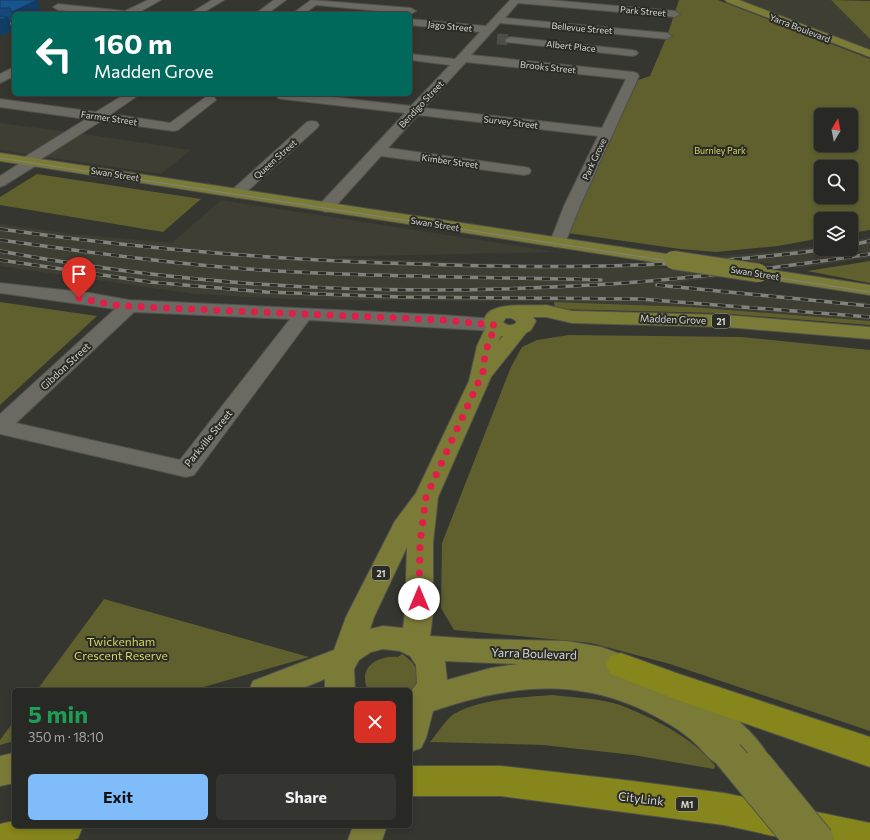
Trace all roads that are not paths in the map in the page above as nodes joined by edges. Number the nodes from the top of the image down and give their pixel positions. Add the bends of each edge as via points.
1 (156, 0) edge
2 (219, 0) edge
3 (270, 0) edge
4 (281, 0) edge
5 (376, 0) edge
6 (516, 0) edge
7 (730, 0) edge
8 (316, 1) edge
9 (58, 7) dead end
10 (105, 12) edge
11 (132, 12) edge
12 (198, 12) edge
13 (263, 12) edge
14 (300, 12) edge
15 (404, 12) edge
16 (409, 12) edge
17 (412, 13) edge
18 (674, 14) dead end
19 (0, 25) edge
20 (12, 26) edge
21 (492, 32) junction
22 (667, 36) dead end
23 (510, 40) tunnel mouth
24 (632, 52) dead end
25 (870, 54) edge
26 (412, 57) edge
27 (461, 60) junction
28 (12, 73) edge
29 (433, 74) dead end
30 (447, 76) junction
31 (633, 76) joint
32 (0, 78) edge
33 (131, 96) edge
34 (299, 96) edge
35 (46, 98) dead end
36 (210, 100) dead end
37 (0, 103) edge
38 (29, 107) junction
39 (416, 110) junction
40 (98, 117) junction
41 (312, 125) dead end
42 (606, 133) junction
43 (376, 151) junction
44 (0, 157) edge
45 (30, 161) junction
46 (524, 171) dead end
47 (0, 182) edge
48 (237, 193) junction
49 (326, 207) junction
50 (558, 242) junction
51 (0, 288) edge
52 (870, 290) edge
53 (129, 306) junction
54 (303, 315) junction
55 (572, 317) junction
56 (499, 319) junction
57 (520, 329) junction
58 (870, 333) edge
59 (483, 372) junction
60 (0, 426) edge
61 (426, 497) junction
62 (417, 646) junction
63 (346, 656) junction
64 (621, 665) junction
65 (269, 688) edge
66 (340, 688) edge
67 (417, 705) edge
68 (412, 729) edge
69 (870, 752) edge
70 (742, 758) junction
71 (12, 768) edge
72 (0, 771) edge
73 (412, 781) edge
74 (57, 828) edge
75 (369, 828) edge
76 (3, 840) edge
77 (365, 840) edge
78 (799, 840) edge
79 (819, 840) edge
80 (870, 840) edge

1 - 11 street
2 - 12 street
3 - 4 street
4 - 13 street
5 - 16 street
6 - 18 street, Park Street
6 - 21 street, Bendigo Street
7 - 25 main road, Yarra Boulevard
8 - 14 street
8 - 15 street
9 - 10 street
17 - 21 street, Jago Street
19 - 20 street
21 - 22 street, Bellevue Street
21 - 27 street, Bendigo Street
23 - 24 street, Albert Place
26 - 27 street, Brooks Street
27 - 30 street, Bendigo Street
27 - 31 street, Brooks Street
28 - 32 street
29 - 30 street
30 - 39 street, Bendigo Street
31 - 42 street, Park Grove
33 - 40 street
34 - 39 street, Survey Street
35 - 38 street
36 - 40 street, Farmer Street via 173,127
37 - 38 street, Farmer Street
38 - 40 street, Farmer Street
39 - 42 street, Survey Street
39 - 43 street, Bendigo Street
40 - 45 street
41 - 48 street, Queen Street
42 - 50 street, Park Grove
43 - 46 street, Kimber Street
43 - 49 street, Bendigo Street
44 - 45 main road, Swan Street
45 - 47 street
45 - 48 main road, Swan Street
48 - 49 main road, Swan Street
49 - 50 main road, Swan Street
50 - 52 main road, Swan Street, bridge
51 - 53 street, Madden Grove
53 - 54 street, Madden Grove
53 - 60 street, Gibdon Street
54 - 56 street, Madden Grove via 443,320
54 - 60 street, Parkville Street via 186,469
55 - 56 main road, Madden Grove / 21 via 546,311
55 - 57 main road, Madden Grove / 21
55 - 58 main road, Madden Grove / 21 via 726,321
56 - 57 main road via 518,314 524,318 526,324
56 - 59 main road, 21 via 490,336
57 - 59 main road, 21
59 - 61 main road, 21
61 - 62 main road, 21 via 420,543
61 - 63 main road, 21 via 407,521 398,538 360,617
62 - 63 main road, Yarra Boulevard via 398,638 382,637 367,640 353,648
62 - 64 main road, Yarra Boulevard via 468,651 565,652 592,656
62 - 67 main road via 429,660 433,677 428,693
63 - 65 main road, Yarra Boulevard
63 - 66 main road, 21 via 338,672
64 - 69 highway via 675,686
64 - 70 main road, Yarra Boulevard via 693,704 732,736
67 - 68 main road
67 - 70 main road, Yarra Boulevard via 465,687 514,677 550,674 578,676 630,689 657,702
70 - 78 main road, Yarra Boulevard, bridge
70 - 79 main road, Yarra Boulevard, bridge
71 - 72 main road
73 - 80 highway, CityLink / M1 via 501,781 633,797 724,809
74 - 76 highway
75 - 77 main road

